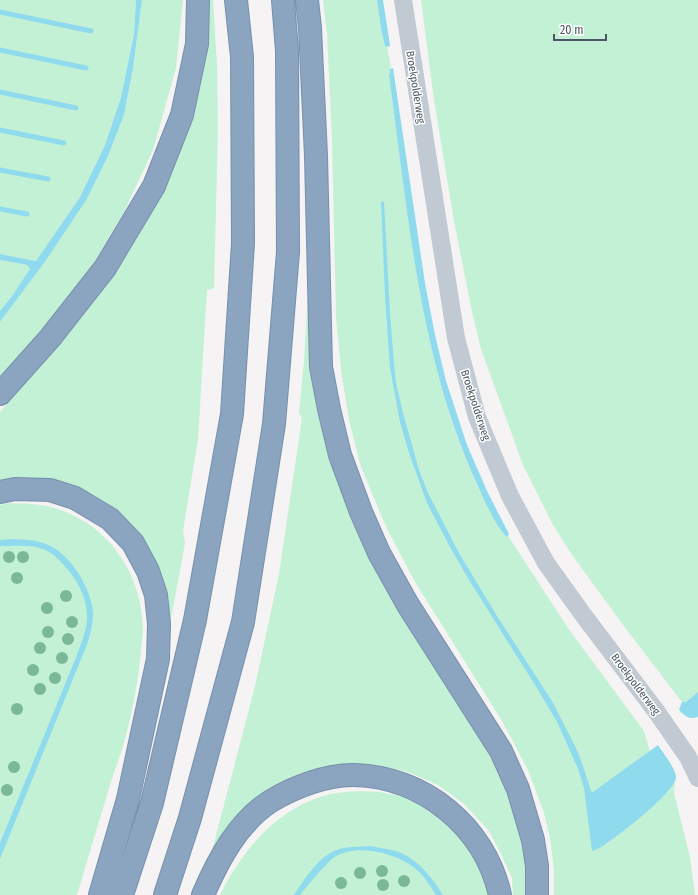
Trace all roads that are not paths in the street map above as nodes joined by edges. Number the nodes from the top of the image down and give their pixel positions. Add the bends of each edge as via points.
1 (198, 0) edge
2 (236, 0) edge
3 (283, 0) edge
4 (307, 0) edge
5 (403, 0) edge
6 (0, 394) edge
7 (0, 492) edge
8 (698, 778) edge
9 (100, 895) edge
10 (122, 895) edge
11 (165, 895) edge
12 (203, 895) edge
13 (500, 895) edge
14 (537, 895) edge

1 - 6 highway via 197,44 182,115 154,186 105,268 50,338
2 - 10 highway via 242,57 242,243 232,414 195,620 152,803
3 - 11 highway via 287,51 288,252 274,424 242,622 190,818
4 - 14 highway via 316,156 321,367 340,455 379,553 408,605 501,751 518,789 533,840 537,866
5 - 8 street, Broekpolderweg via 456,338 477,417 510,496 546,563 656,711 688,757
7 - 9 highway via 15,489 50,490 74,498 110,519 132,543 148,571 156,595 159,624 158,659 128,799
12 - 13 highway via 229,843 247,821 271,801 299,786 328,778 354,775 406,785 449,810 466,826 482,848 498,882

